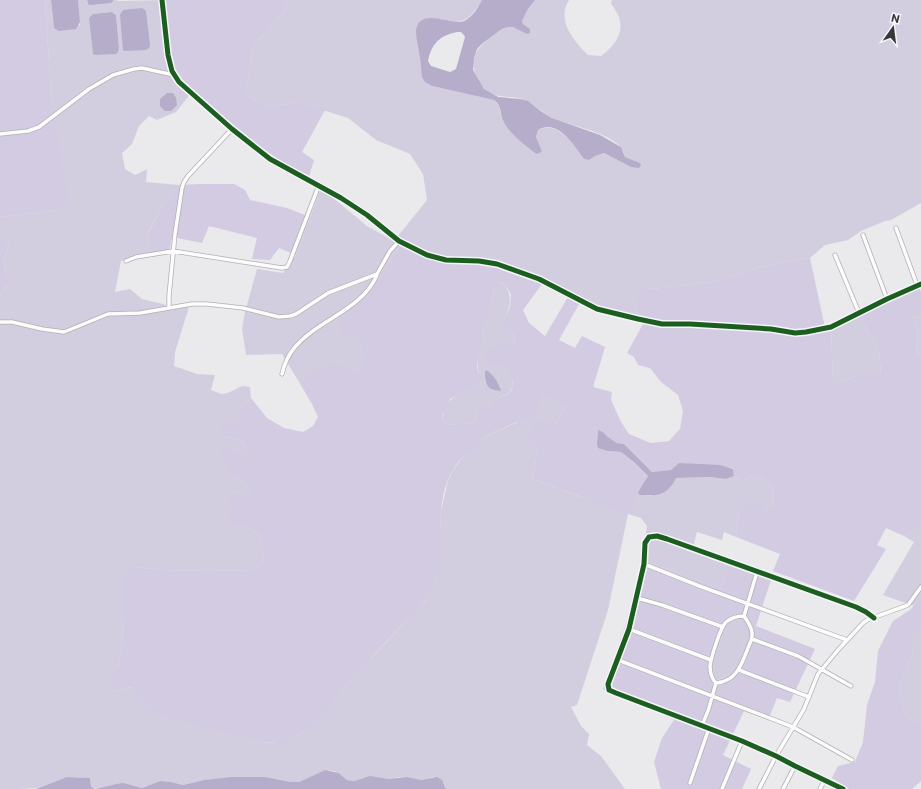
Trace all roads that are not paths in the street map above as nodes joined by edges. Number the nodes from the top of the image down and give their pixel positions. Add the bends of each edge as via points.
1 (162, 0) edge
2 (174, 75) junction
3 (232, 129) junction
4 (0, 134) edge
5 (319, 185) junction
6 (896, 228) dead end
7 (863, 235) dead end
8 (399, 241) junction
9 (173, 251) junction
10 (835, 255) dead end
11 (126, 261) dead end
12 (378, 274) junction
13 (919, 285) edge
14 (887, 299) junction
15 (169, 308) junction
16 (860, 312) junction
17 (0, 322) edge
18 (282, 374) dead end
19 (644, 564) junction
20 (758, 572) junction
21 (921, 587) edge
22 (637, 598) junction
23 (748, 603) junction
24 (744, 616) junction
25 (874, 618) junction
26 (723, 627) junction
27 (629, 629) junction
28 (752, 639) junction
29 (847, 640) junction
30 (618, 660) junction
31 (711, 660) junction
32 (822, 669) junction
33 (739, 670) junction
34 (716, 683) junction
35 (851, 686) dead end
36 (712, 696) junction
37 (809, 697) junction
38 (702, 725) junction
39 (793, 727) junction
40 (709, 728) junction
41 (742, 741) junction
42 (776, 756) junction
43 (852, 760) dead end
44 (795, 766) junction
45 (824, 781) junction
46 (690, 783) dead end
47 (722, 789) edge
48 (759, 789) edge
49 (783, 789) edge
50 (820, 789) edge
51 (843, 789) edge

1 - 2 street via 168,55
2 - 3 street
2 - 4 street via 142,68 113,75 89,89 39,127
3 - 5 street via 270,158
3 - 9 street via 184,182
5 - 8 street via 359,209
5 - 9 street via 287,267
6 - 13 street
7 - 14 street
8 - 12 street via 390,251
8 - 16 street via 439,259 497,264 539,279 597,309 662,324 771,329 795,333 830,327
9 - 11 street
9 - 15 street
10 - 16 street
12 - 15 street via 328,293 290,316 279,317 212,304
12 - 18 street via 358,300 311,332 296,346
13 - 14 street
14 - 16 street
15 - 17 street via 140,313 108,314 64,332
19 - 20 street via 646,540 648,537 657,536
19 - 22 street
19 - 23 street
20 - 23 street
20 - 25 street via 856,608
21 - 25 street via 908,605
22 - 26 street
22 - 27 street
23 - 24 street
23 - 29 street
24 - 26 street via 732,619
24 - 28 street via 751,629
25 - 29 street via 863,623
26 - 31 street
27 - 30 street
27 - 31 street
28 - 32 street via 798,656
28 - 33 street
29 - 32 street
30 - 36 street
30 - 38 street via 609,678 609,690
31 - 34 street via 710,671
32 - 35 street
32 - 37 street
33 - 34 street via 724,681
33 - 37 street
34 - 36 street
36 - 38 street
36 - 39 street
37 - 39 street
38 - 40 street
39 - 42 street
39 - 43 street
40 - 41 street
40 - 46 street
41 - 42 street
41 - 47 street
42 - 44 street
42 - 48 street
44 - 45 street
44 - 49 street
45 - 50 street
45 - 51 street

